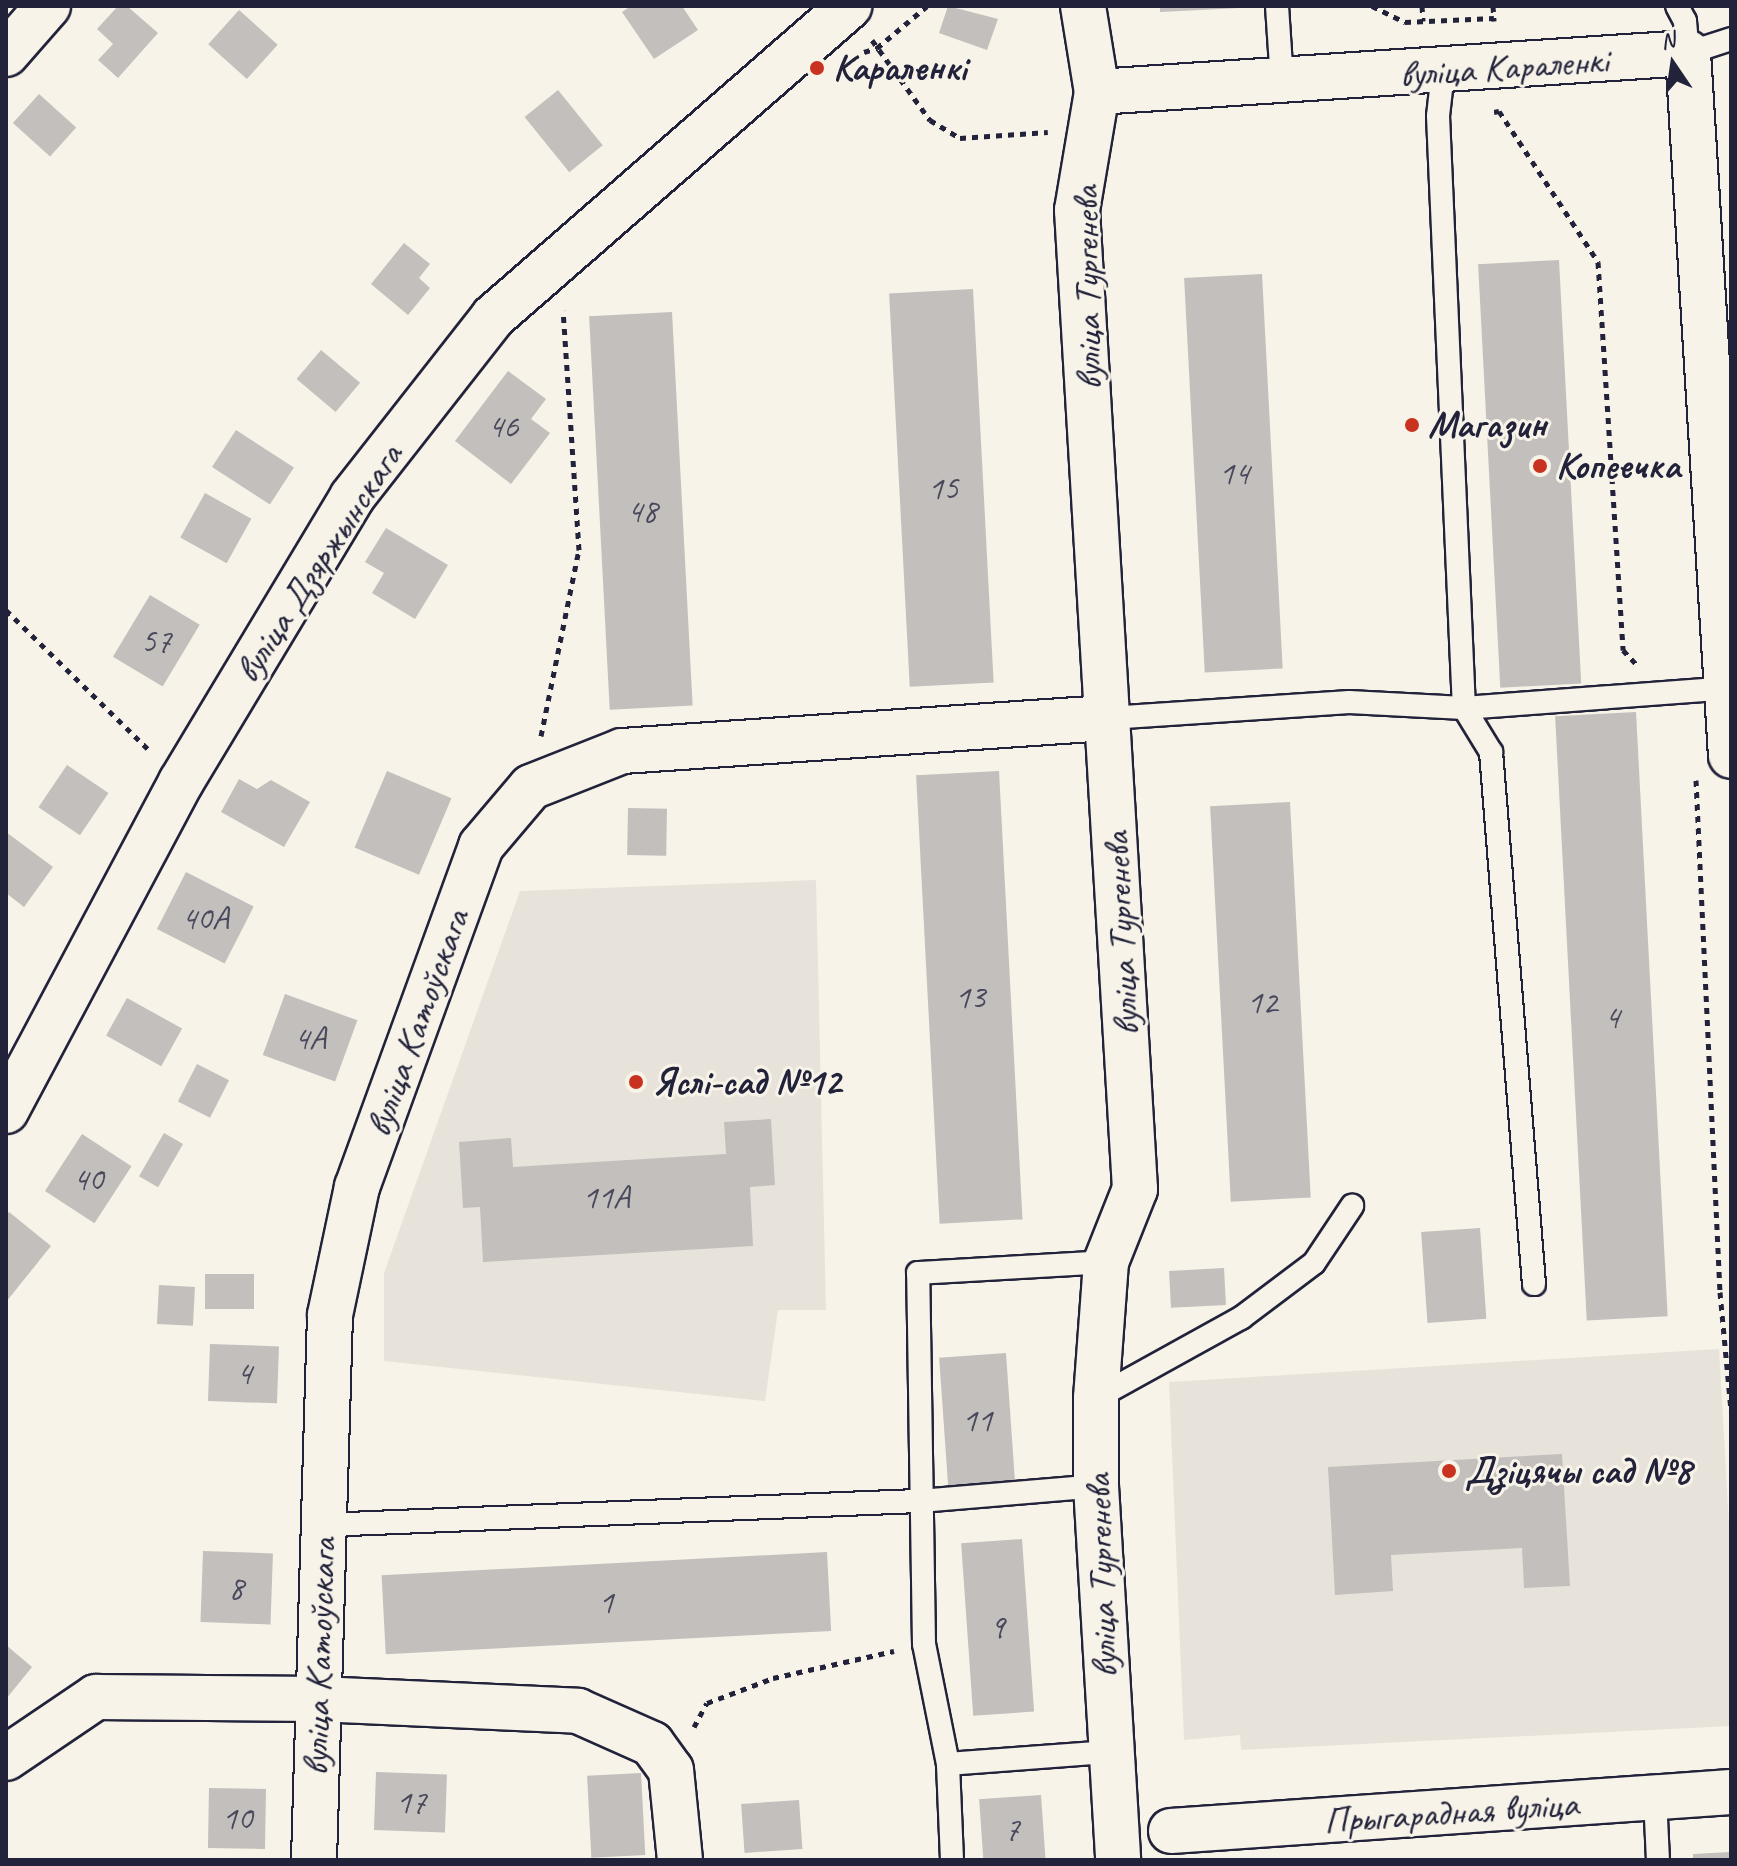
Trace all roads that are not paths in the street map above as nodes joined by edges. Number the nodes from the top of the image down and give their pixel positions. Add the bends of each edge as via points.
1 (48, 6) edge
2 (848, 6) edge
3 (1083, 6) edge
4 (1277, 6) edge
5 (1677, 6) edge
6 (1731, 39) edge
7 (1688, 53) junction
8 (6, 54) edge
9 (1443, 72) junction
10 (1282, 82) junction
11 (1097, 92) junction
12 (1729, 688) edge
13 (1464, 708) junction
14 (1109, 718) junction
15 (1731, 756) edge
16 (6, 1111) edge
17 (1352, 1206) dead end
18 (1106, 1262) junction
19 (1534, 1284) dead end
20 (1096, 1398) junction
21 (1096, 1486) junction
22 (919, 1501) junction
23 (323, 1525) junction
24 (318, 1699) junction
25 (1109, 1752) junction
26 (6, 1758) edge
27 (948, 1764) junction
28 (1731, 1792) edge
29 (1655, 1797) junction
30 (1171, 1831) dead end
31 (314, 1860) edge
32 (680, 1860) edge
33 (952, 1860) edge
34 (1118, 1860) edge
35 (1658, 1860) edge

1 - 8 street
2 - 16 street, вуліца Дзяржынскага via 493,317 352,497 181,782
3 - 11 street, вуліца Тургенева
4 - 10 lane
5 - 7 lane via 1685,21
6 - 7 lane
7 - 9 street, вуліца Караленкі
7 - 12 street
9 - 10 street, вуліца Караленкі
9 - 13 lane via 1438,116
10 - 11 street, вуліца Караленкі
11 - 14 street, вуліца Тургенева via 1077,210
12 - 13 lane
12 - 15 street
13 - 14 lane via 1349,702
13 - 19 lane via 1491,752
14 - 18 street, вуліца Тургенева via 1135,1189
14 - 23 street, вуліца Катоўскага via 622,751 531,787 481,846 357,1187 330,1315
17 - 20 lane via 1314,1263 1241,1318
18 - 20 street, вуліца Тургенева
18 - 22 lane via 918,1273
20 - 21 street, вуліца Тургенева
21 - 22 lane
21 - 25 street, вуліца Тургенева
22 - 23 lane
22 - 27 lane via 924,1644
23 - 24 street, вуліца Катоўскага
24 - 26 street via 96,1697
24 - 31 street, вуліца Катоўскага
24 - 32 street via 578,1711 652,1744 671,1770
25 - 27 lane
25 - 34 street, вуліца Тургенева
27 - 33 lane
28 - 29 street, Прыгарадная вуліца
29 - 30 street, Прыгарадная вуліца
29 - 35 lane

